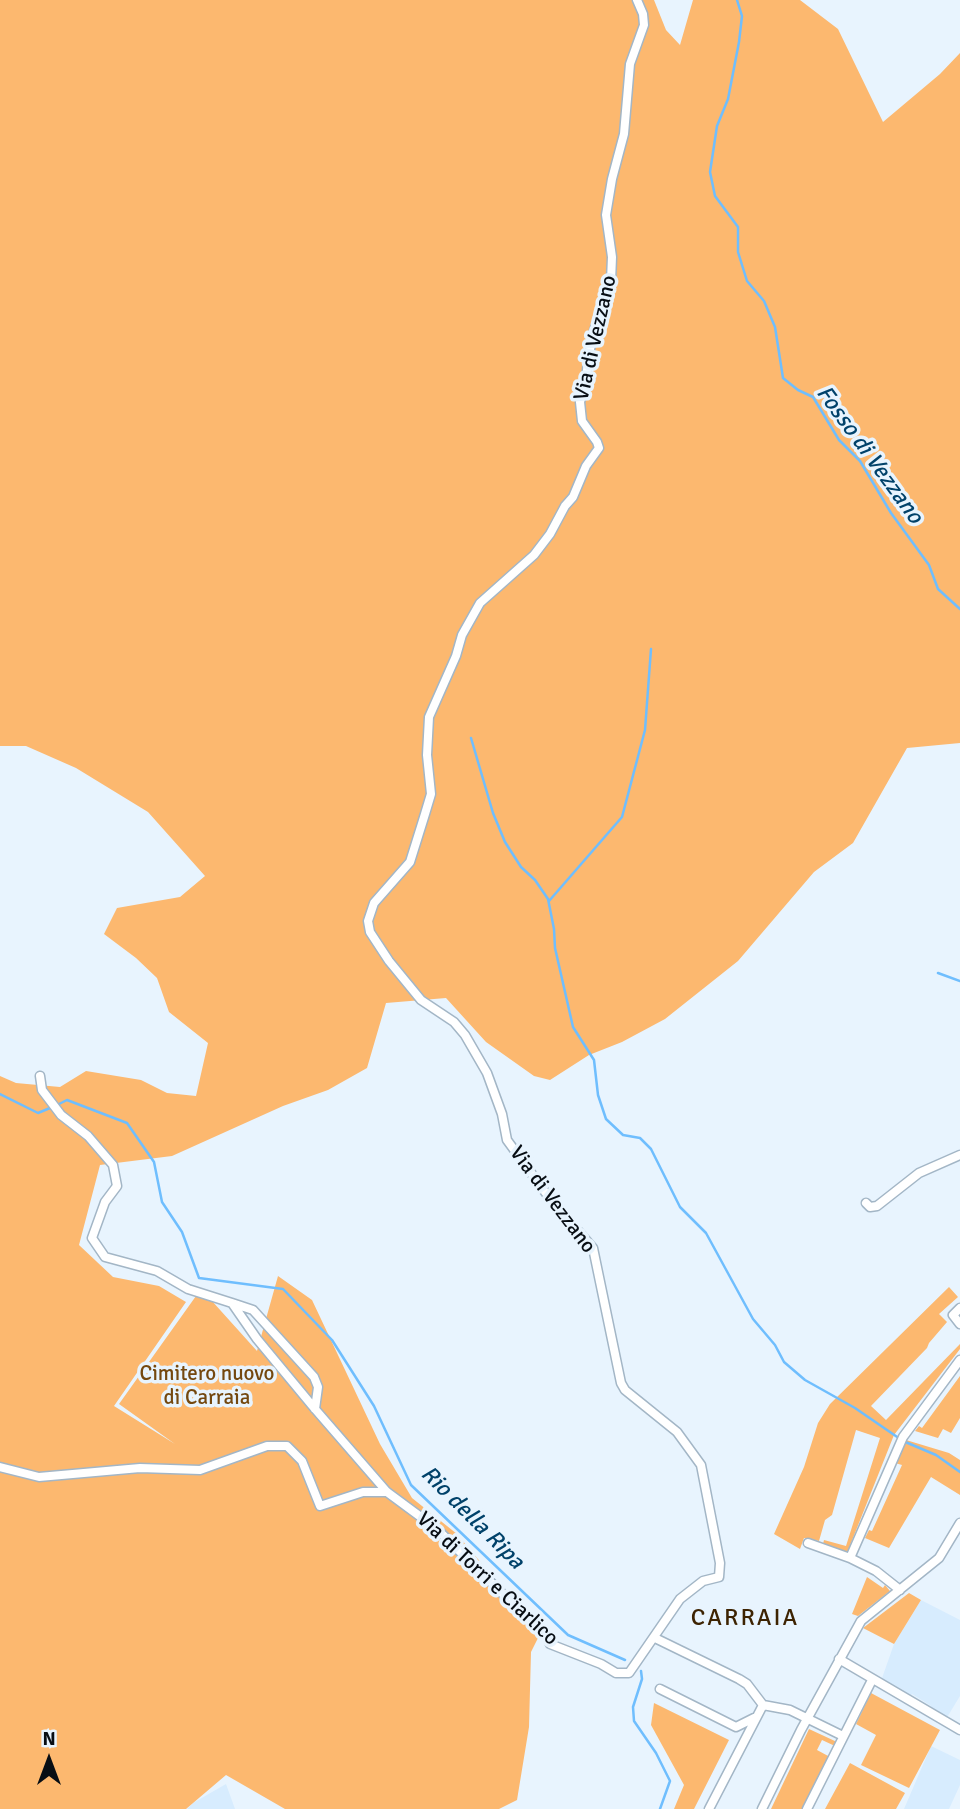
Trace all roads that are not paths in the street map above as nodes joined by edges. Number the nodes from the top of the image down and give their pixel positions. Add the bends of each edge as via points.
1 (637, 0) edge
2 (40, 1076) dead end
3 (960, 1155) edge
4 (866, 1203) dead end
5 (232, 1303) junction
6 (960, 1308) edge
7 (960, 1324) edge
8 (292, 1352) junction
9 (960, 1360) edge
10 (278, 1364) junction
11 (315, 1409) junction
12 (0, 1467) edge
13 (387, 1492) junction
14 (960, 1523) edge
15 (808, 1543) dead end
16 (850, 1558) junction
17 (719, 1577) joint
18 (900, 1590) junction
19 (656, 1638) junction
20 (839, 1659) junction
21 (873, 1680) junction
22 (660, 1689) dead end
23 (763, 1705) junction
24 (756, 1717) junction
25 (808, 1718) junction
26 (736, 1727) junction
27 (960, 1730) edge
28 (844, 1736) junction
29 (744, 1740) junction
30 (709, 1809) edge
31 (762, 1809) edge
32 (807, 1809) edge

1 - 17 street, Via di Vezzano via 644,25 630,64 624,134 606,215 611,281 593,334 580,402 582,421 599,448 551,534 480,603 462,635 429,717 431,794 410,862 374,903 368,920 370,932 389,961 421,1000 465,1035 487,1073 507,1140 593,1248 621,1382 677,1432 701,1465
2 - 5 street via 42,1090 61,1115 88,1136 113,1165 117,1186 105,1202 92,1238 105,1257 157,1271 188,1290
3 - 4 street via 919,1173 877,1206
5 - 8 street via 253,1310
5 - 10 street
6 - 7 street via 953,1315
8 - 10 street
8 - 11 street via 314,1377 318,1387
9 - 16 street via 903,1437
10 - 11 street
11 - 13 street
12 - 13 street via 38,1477 140,1468 200,1470 267,1446 286,1446 302,1461 320,1506 363,1492
13 - 19 street, Via di Torri e Ciarlico via 437,1529 544,1630 550,1644 622,1675 633,1670
14 - 18 street via 939,1558
15 - 16 street
16 - 18 street
17 - 19 street, Via di Torri e Ciarlico via 703,1581 680,1599
18 - 20 street via 861,1621
19 - 23 street via 739,1679
20 - 21 street
20 - 25 street
21 - 27 street
21 - 28 street
22 - 26 street
23 - 24 street
23 - 25 street via 783,1707
24 - 26 street
24 - 29 street
25 - 28 street
25 - 31 street
26 - 29 street
28 - 32 street
29 - 30 street

